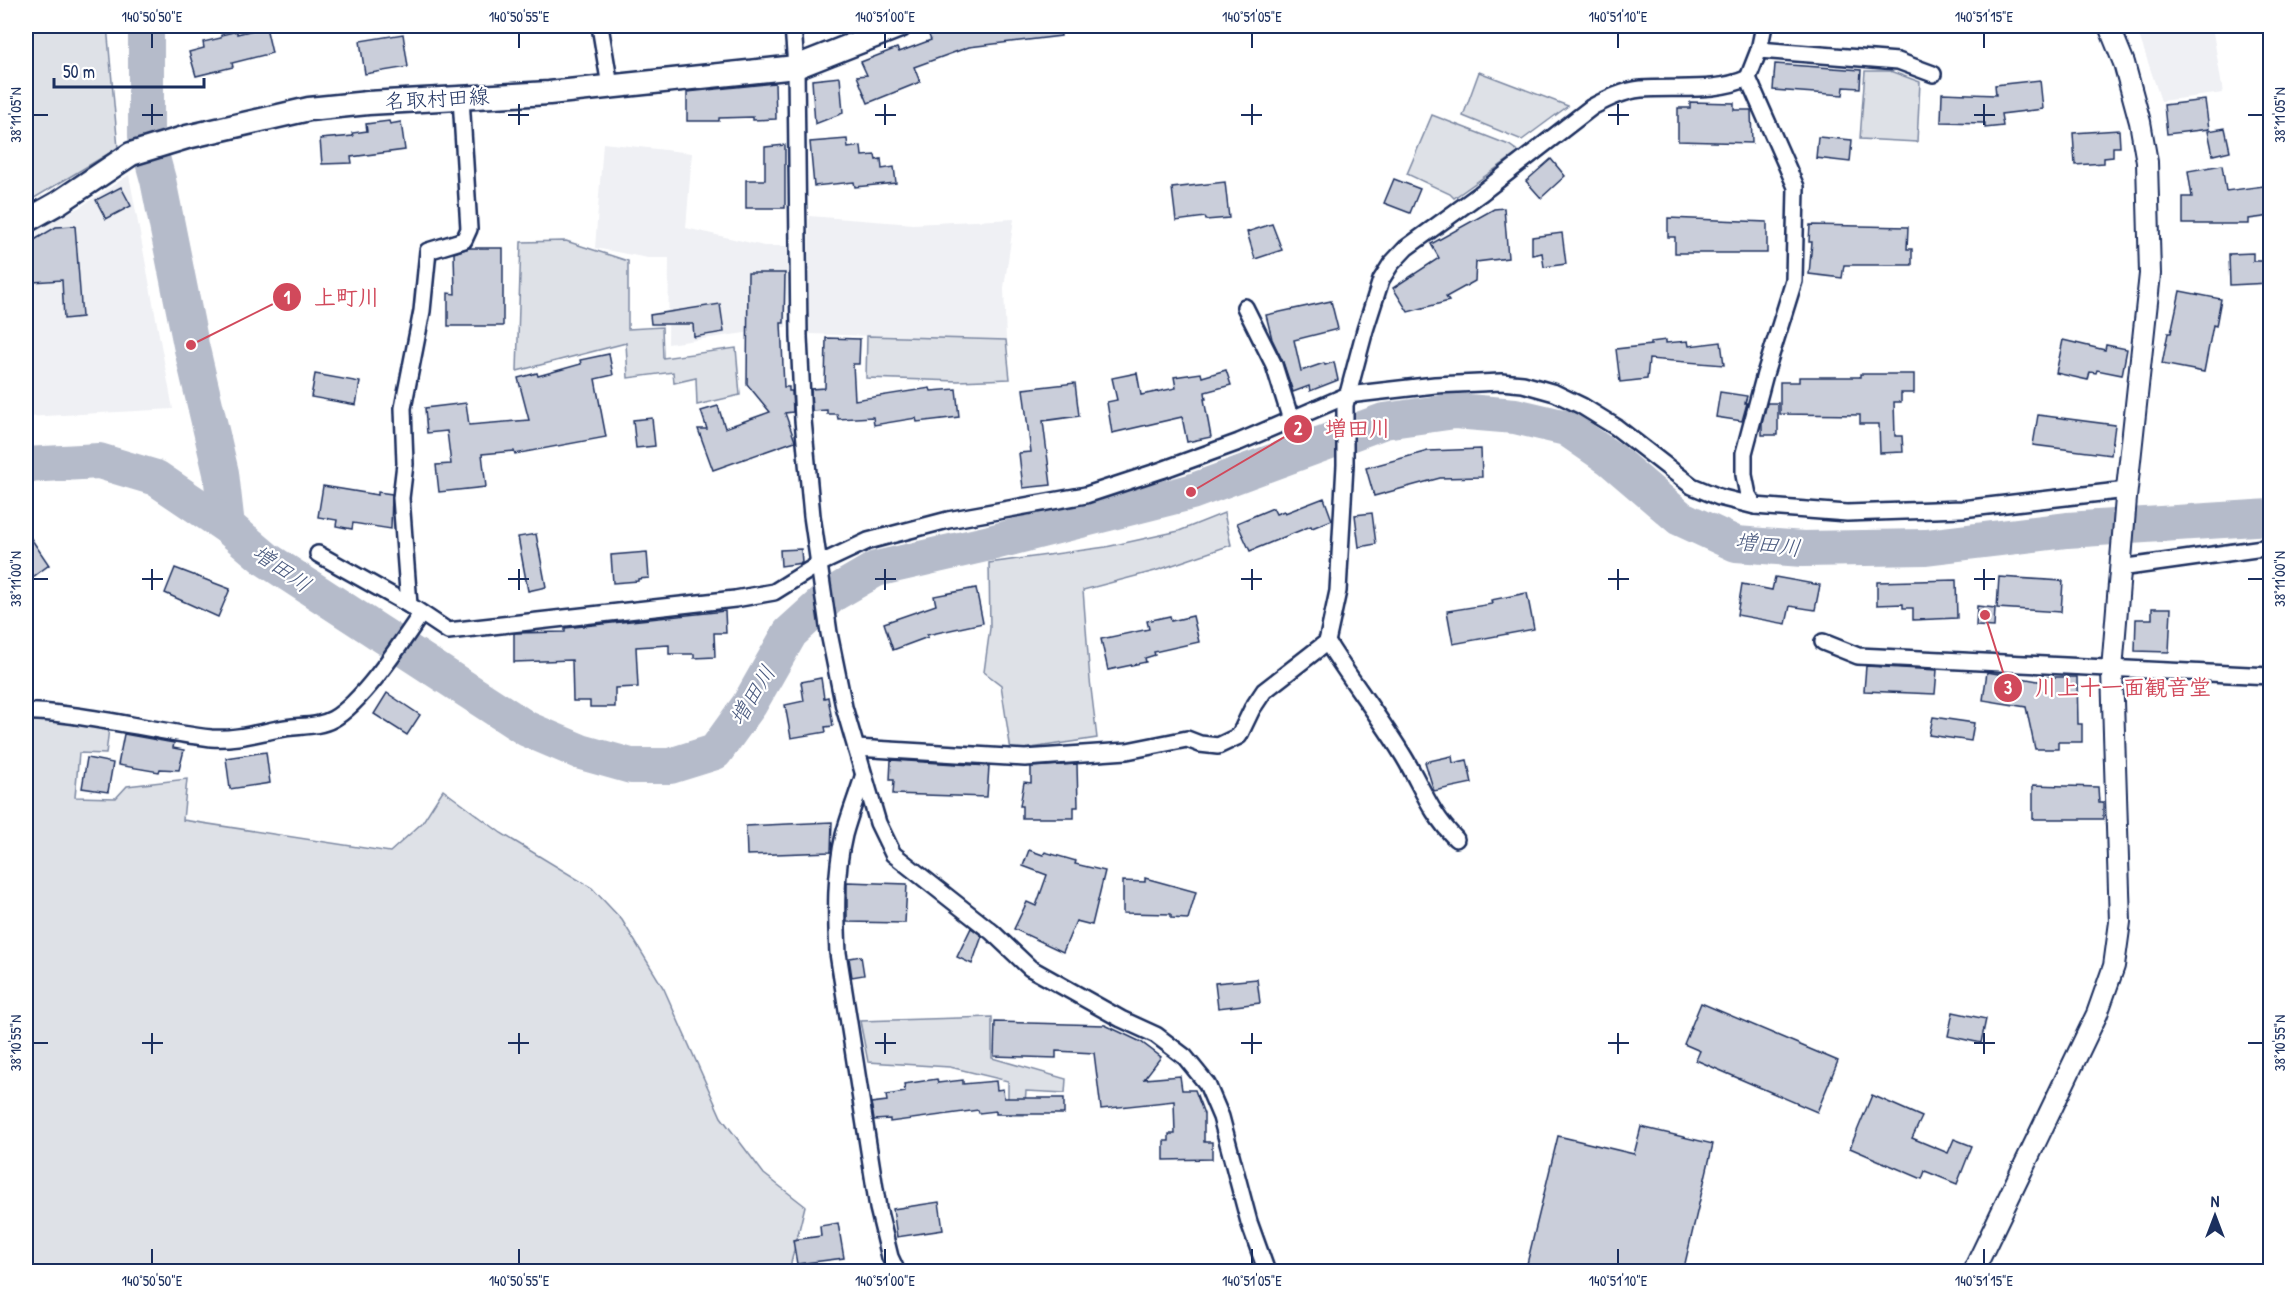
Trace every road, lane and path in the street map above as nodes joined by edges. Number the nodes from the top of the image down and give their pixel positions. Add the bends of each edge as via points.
1 (600, 26) edge
2 (793, 26) edge
3 (900, 26) edge
4 (1764, 26) edge
5 (2109, 26) edge
6 (1759, 50) junction
7 (796, 67) junction
8 (1933, 74) dead end
9 (1748, 78) junction
10 (610, 87) junction
11 (461, 98) junction
12 (26, 221) edge
13 (1245, 307) dead end
14 (1346, 400) junction
15 (1291, 420) junction
16 (2126, 494) junction
17 (1755, 506) junction
18 (2271, 548) edge
19 (318, 554) dead end
20 (2120, 563) junction
21 (820, 570) junction
22 (415, 614) junction
23 (1327, 642) junction
24 (1823, 642) dead end
25 (2112, 670) junction
26 (2271, 675) edge
27 (26, 712) edge
28 (856, 748) junction
29 (863, 777) junction
30 (1456, 838) dead end
31 (897, 1272) edge
32 (1267, 1272) edge
33 (1973, 1272) edge

1 - 10 street
2 - 7 street
3 - 7 main road, 名取村田線
4 - 6 street
5 - 16 street via 2140,122 2149,202 2150,274
6 - 8 street via 1898,61
6 - 9 street
7 - 10 main road, 名取村田線
7 - 21 street via 803,420
9 - 14 street via 1721,87 1638,90 1612,96 1592,106 1406,248 1381,280
9 - 17 street via 1796,187 1794,281 1744,453 1748,495
10 - 11 main road, 名取村田線
11 - 12 main road, 名取村田線 via 309,109 169,143 131,154
11 - 22 street via 469,229 464,240 428,251 422,311 403,408 405,464 401,498
13 - 15 street via 1274,365
14 - 15 street
14 - 17 street via 1398,388 1475,382 1539,388 1582,406 1616,427 1692,486
14 - 23 street via 1338,591
15 - 21 street via 1086,495 868,541
16 - 17 street via 1962,509 1847,513
16 - 20 street
18 - 20 street
19 - 22 street
20 - 25 street
21 - 22 street via 774,592 735,599 448,631
21 - 28 street via 829,633
22 - 27 street via 384,666 352,704 333,719 317,724 243,737 213,738
23 - 28 street via 1264,692 1239,736 1218,746 1187,739 1127,751 1025,758
23 - 30 street via 1404,757 1426,801
24 - 25 street via 1858,656
25 - 26 street
25 - 33 street via 2120,922 2114,966 2097,1014
28 - 29 street
29 - 31 street via 844,836 836,928 878,1208
29 - 32 street via 893,854 985,926 1030,968 1156,1035 1185,1058 1207,1084 1221,1117 1249,1222

